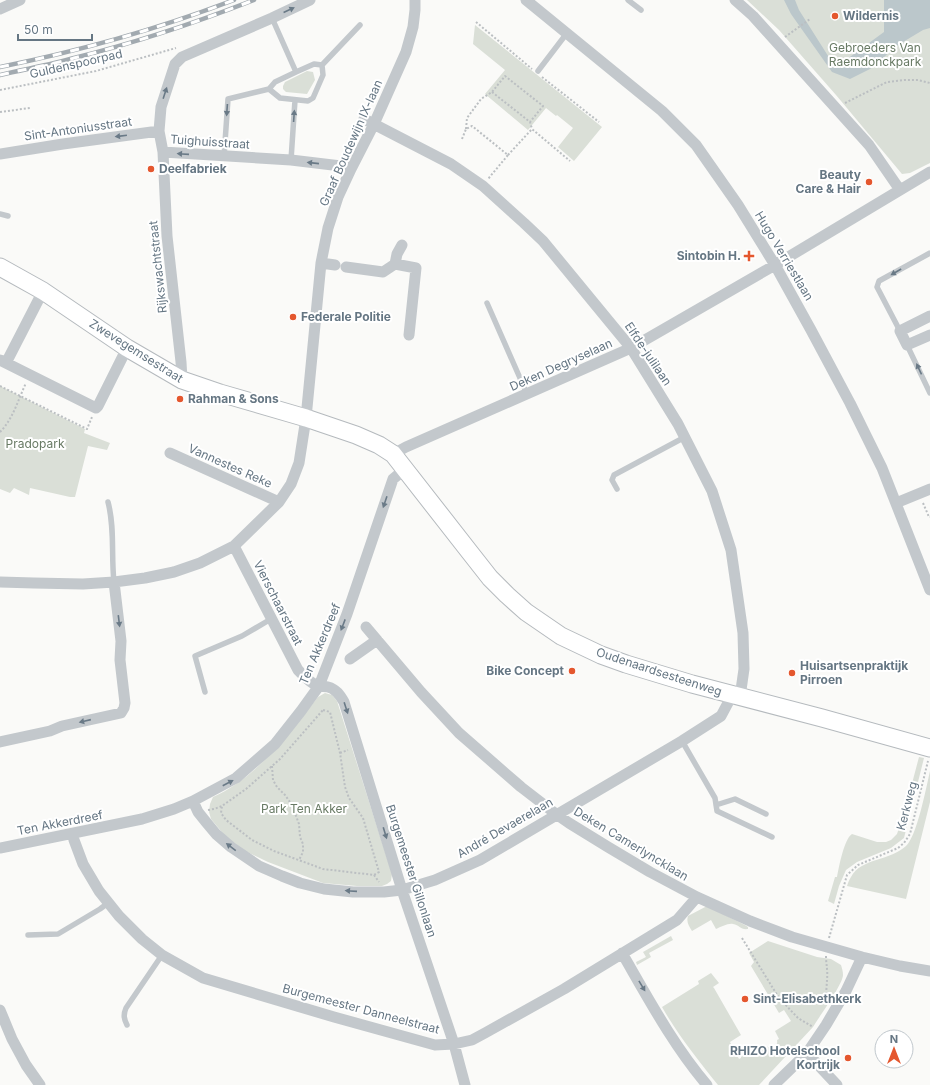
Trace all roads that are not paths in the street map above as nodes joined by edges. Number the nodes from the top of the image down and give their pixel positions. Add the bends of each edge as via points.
1 (20, 0) edge
2 (310, 0) edge
3 (415, 0) edge
4 (526, 0) edge
5 (628, 0) edge
6 (735, 0) edge
7 (0, 9) edge
8 (641, 10) dead end
9 (272, 18) junction
10 (360, 25) dead end
11 (567, 33) junction
12 (322, 65) junction
13 (538, 71) dead end
14 (296, 72) junction
15 (269, 89) junction
16 (295, 100) junction
17 (369, 122) junction
18 (159, 131) junction
19 (163, 152) junction
20 (0, 154) edge
21 (224, 157) junction
22 (291, 160) junction
23 (351, 169) junction
24 (930, 172) edge
25 (900, 190) junction
26 (0, 214) edge
27 (8, 216) dead end
28 (402, 245) dead end
29 (930, 253) edge
30 (322, 263) junction
31 (395, 264) junction
32 (335, 265) dead end
33 (775, 265) junction
34 (0, 267) edge
35 (346, 267) dead end
36 (43, 291) junction
37 (487, 303) dead end
38 (930, 316) edge
39 (900, 331) junction
40 (930, 334) edge
41 (409, 335) dead end
42 (907, 345) junction
43 (127, 348) junction
44 (631, 348) junction
45 (3, 361) edge
46 (182, 380) junction
47 (930, 393) edge
48 (527, 394) junction
49 (306, 418) junction
50 (685, 436) junction
51 (170, 453) dead end
52 (393, 454) junction
53 (405, 469) junction
54 (617, 489) dead end
55 (930, 489) edge
56 (108, 502) dead end
57 (279, 502) junction
58 (896, 503) junction
59 (234, 546) junction
60 (0, 582) edge
61 (114, 582) junction
62 (930, 590) edge
63 (271, 619) junction
64 (366, 627) dead end
65 (377, 640) junction
66 (350, 659) dead end
67 (319, 686) junction
68 (205, 692) dead end
69 (735, 696) junction
70 (682, 741) junction
71 (0, 742) edge
72 (930, 752) edge
73 (193, 801) junction
74 (716, 805) junction
75 (556, 814) junction
76 (766, 814) dead end
77 (73, 834) junction
78 (772, 837) dead end
79 (0, 848) edge
80 (402, 890) junction
81 (697, 898) junction
82 (108, 903) junction
83 (28, 934) dead end
84 (622, 953) junction
85 (162, 954) junction
86 (862, 957) junction
87 (930, 971) edge
88 (0, 1010) edge
89 (127, 1025) dead end
90 (454, 1044) junction
91 (807, 1053) junction
92 (464, 1081) edge
93 (40, 1085) edge
94 (473, 1085) edge
95 (707, 1085) edge
96 (774, 1085) edge
97 (837, 1085) edge

1 - 7 street
9 -> 2 street, Tuighuisstraat
3 - 17 street, Graaf Boudewijn IX-laan via 413,27 406,52
4 - 11 street, Hugo Verriestlaan
5 - 8 lane
6 - 25 street via 753,16 869,145
9 - 14 lane
18 -> 9 street, Tuighuisstraat via 161,107 174,64 182,57
10 - 12 lane
11 - 13 lane
11 - 33 street, Hugo Verriestlaan via 662,111 696,145 738,205
12 - 14 lane via 314,64
12 - 16 lane via 323,75 313,98 308,101
14 - 15 lane via 275,82
15 - 16 lane via 280,98
15 -> 21 lane via 228,99
22 -> 16 lane
17 - 23 street, Graaf Boudewijn IX-laan
17 - 44 street, Elfde-julilaan via 450,164 483,186 543,241
18 - 19 street, Tuighuisstraat
18 -> 20 street, Sint-Antoniusstraat
21 -> 19 street, Tuighuisstraat
19 - 46 street, Rijkswachtstraat via 167,236
21 - 22 street, Tuighuisstraat
23 -> 22 street, Tuighuisstraat
23 - 30 street, Graaf Boudewijn IX-laan via 328,228
24 - 25 street, Deken Degryselaan
25 - 33 street, Deken Degryselaan
26 - 27 lane
28 - 31 street
29 -> 39 lane via 879,282 877,287
30 - 32 street
30 - 49 street, Graaf Boudewijn IX-laan
31 - 35 street via 383,272
31 - 41 street via 416,268
33 - 44 street, Deken Degryselaan
33 - 58 street, Hugo Verriestlaan via 850,403
34 - 36 main road, Zwevegemsestraat
36 - 43 main road, Zwevegemsestraat
36 - 45 street
37 - 48 lane
38 - 39 street
39 - 42 street
40 - 42 street
47 -> 42 lane
43 - 45 street via 96,408
43 - 46 main road, Zwevegemsestraat
44 - 48 street, Deken Degryselaan
44 - 50 street, Elfde-julilaan
46 - 49 main road, Zwevegemsestraat
48 - 52 street, Deken Degryselaan
49 - 52 main road, Oudenaardsesteenweg via 363,438
49 - 57 street, Graaf Boudewijn IX-laan via 299,463 291,484
50 - 54 lane via 614,475 612,480
50 - 69 street, Elfde-julilaan via 712,491 731,550 743,633 744,669
51 - 57 street, Vannestes Reke
52 - 53 main road, Oudenaardsesteenweg
53 -> 67 street, Ten Akkerdreef via 393,479 347,614
53 - 69 main road, Oudenaardsesteenweg via 490,578 547,627 575,644 601,655
55 - 58 street
56 - 61 lane via 111,513
57 - 59 street, Graaf Boudewijn IX-laan
58 - 62 street, Hugo Verriestlaan
59 - 61 street, Graaf Boudewijn IX-laan via 200,563 174,572
59 - 63 street, Vierschaarstraat
60 - 61 street, Graaf Boudewijn IX-laan
61 -> 71 street via 122,641 120,660 125,703 121,713
63 - 67 street, Vierschaarstraat via 298,670
63 - 68 lane via 242,636 195,656
64 - 65 street, Deken Camerlyncklaan
65 - 66 street
65 - 75 street, Deken Camerlyncklaan via 459,733
73 -> 67 street, Ten Akkerdreef via 236,778 275,744
67 -> 80 street, Burgemeester Gillonlaan via 334,689 344,702
69 - 70 street, André Devaerelaan via 729,701 721,716
69 - 72 main road, Oudenaardsesteenweg
70 - 74 lane via 715,798
70 - 75 street, André Devaerelaan
73 - 77 street, Ten Akkerdreef via 161,814
80 -> 73 street, André Devaerelaan via 353,892 324,889 282,876 259,866 231,847 206,822
74 - 76 lane via 735,799
74 - 78 lane via 717,811
75 - 80 street, André Devaerelaan via 480,860 435,880
75 - 81 street, Deken Camerlyncklaan
77 - 79 street, Ten Akkerdreef
77 - 82 street, Burgemeester Danneelstraat via 83,864
80 - 90 street, Burgemeester Gillonlaan
81 - 84 street, Burgemeester Danneelstraat via 677,920
81 - 86 street, Deken Camerlyncklaan via 792,937
82 - 83 lane via 58,934
82 - 85 street, Burgemeester Danneelstraat via 142,939
84 - 90 street, Burgemeester Danneelstraat via 485,1033 472,1040
84 -> 95 street via 673,1039
85 - 89 lane via 126,1008 124,1014
85 - 90 street, Burgemeester Danneelstraat via 203,978 435,1045
86 - 87 street, Deken Camerlyncklaan
86 - 91 street via 846,991
88 - 93 street via 12,1039
90 - 92 street, Burgemeester Gillonlaan
91 - 96 street
91 - 97 street
92 - 94 street, Burgemeester Gillonlaan

